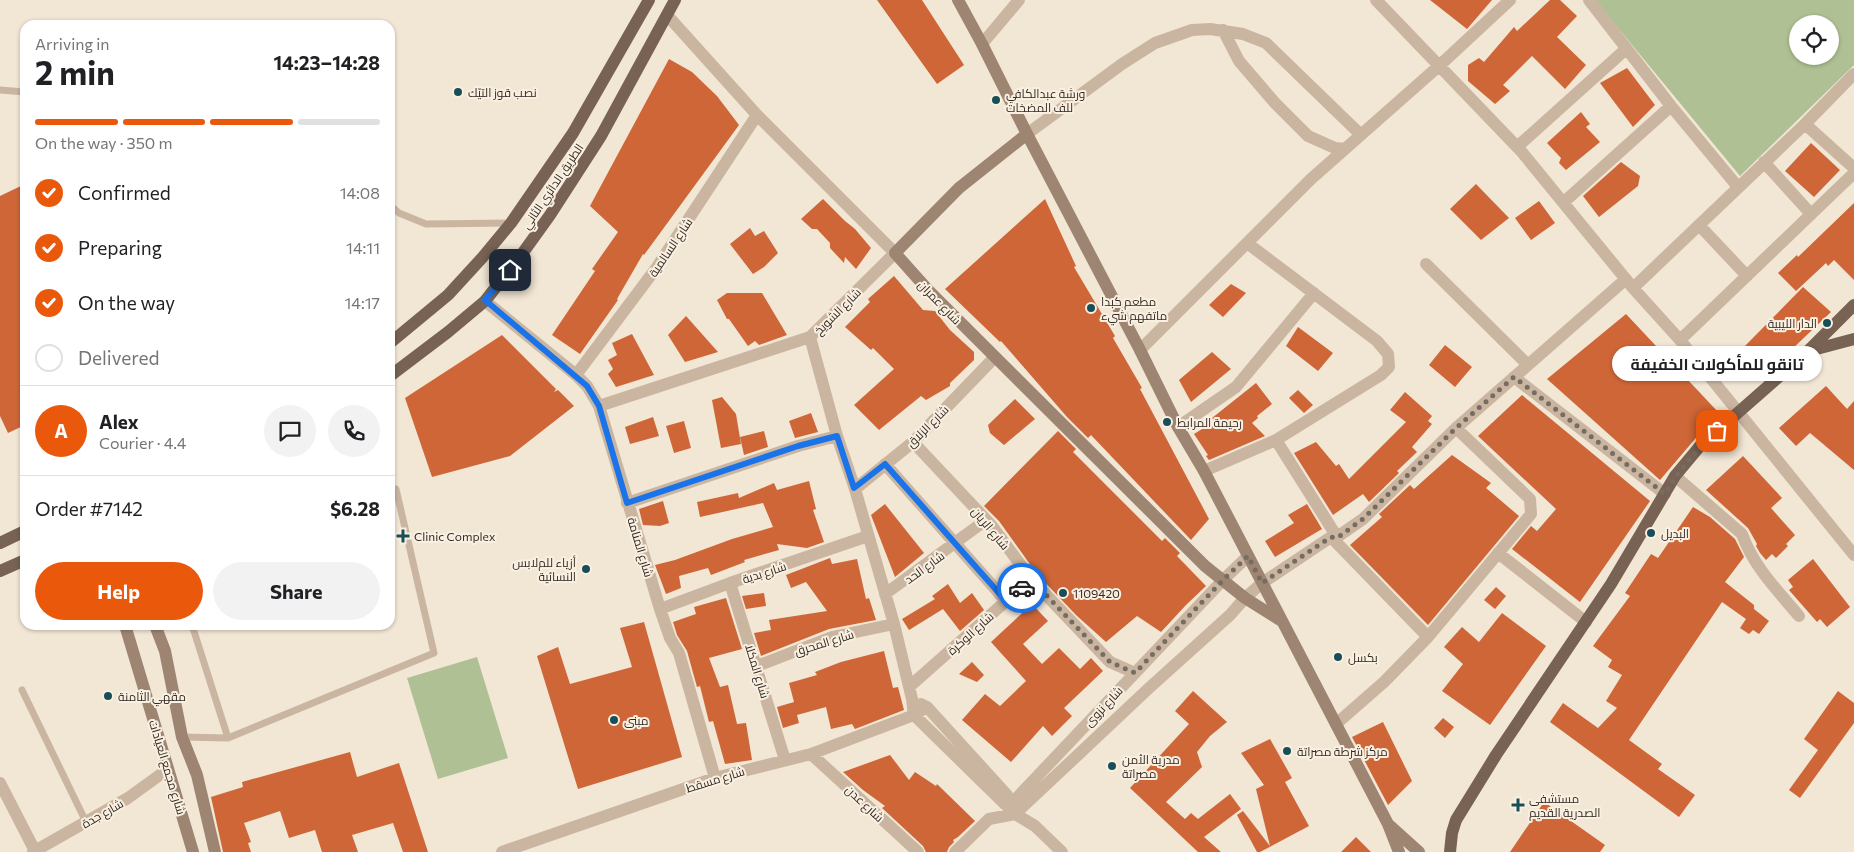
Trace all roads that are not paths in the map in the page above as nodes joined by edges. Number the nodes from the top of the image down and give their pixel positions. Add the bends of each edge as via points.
1 (648, 0) edge
2 (675, 0) edge
3 (958, 0) edge
4 (1019, 0) edge
5 (1376, 0) edge
6 (1510, 0) edge
7 (1589, 0) edge
8 (667, 15) junction
9 (1223, 30) junction
10 (982, 44) junction
11 (1626, 49) junction
12 (1440, 65) junction
13 (1854, 74) edge
14 (0, 90) edge
15 (20, 92) edge
16 (1671, 106) junction
17 (757, 115) junction
18 (1805, 124) junction
19 (1027, 134) junction
20 (1361, 135) junction
21 (1517, 147) junction
22 (1345, 149) junction
23 (1764, 162) junction
24 (1854, 168) edge
25 (1854, 173) edge
26 (1738, 187) junction
27 (1564, 202) junction
28 (395, 209) edge
29 (1811, 214) junction
30 (511, 223) junction
31 (1698, 225) junction
32 (1247, 243) junction
33 (895, 253) junction
34 (1426, 264) dead end
35 (1747, 276) junction
36 (1629, 283) junction
37 (1314, 293) junction
38 (485, 300) junction
39 (1854, 305) edge
40 (810, 337) junction
41 (395, 339) edge
42 (1854, 339) edge
43 (1680, 340) junction
44 (1140, 350) junction
45 (1807, 352) junction
46 (994, 358) junction
47 (1527, 364) junction
48 (395, 372) edge
49 (576, 375) junction
50 (1514, 377) junction
51 (599, 406) junction
52 (1737, 412) junction
53 (1178, 427) junction
54 (1456, 428) junction
55 (837, 436) junction
56 (1276, 440) junction
57 (913, 442) junction
58 (885, 464) junction
59 (1204, 471) junction
60 (1675, 476) junction
61 (396, 488) dead end
62 (854, 488) junction
63 (1665, 494) junction
64 (627, 503) junction
65 (986, 520) junction
66 (20, 533) edge
67 (868, 536) junction
68 (1334, 537) junction
69 (0, 543) edge
70 (955, 544) junction
71 (1498, 553) junction
72 (1248, 556) junction
73 (1854, 556) edge
74 (20, 562) edge
75 (0, 571) edge
76 (1031, 579) junction
77 (1223, 580) junction
78 (730, 583) junction
79 (1262, 583) junction
80 (886, 594) junction
81 (1245, 598) junction
82 (1006, 601) junction
83 (660, 609) junction
84 (1799, 616) dead end
85 (1282, 622) junction
86 (1586, 622) junction
87 (894, 624) junction
88 (126, 630) edge
89 (157, 630) edge
90 (194, 630) edge
91 (1428, 637) junction
92 (756, 666) junction
93 (1135, 673) junction
94 (22, 690) dead end
95 (910, 693) junction
96 (927, 707) junction
97 (914, 715) junction
98 (1336, 724) junction
99 (182, 737) junction
100 (228, 738) junction
101 (812, 754) junction
102 (785, 760) junction
103 (168, 769) junction
104 (715, 778) junction
105 (0, 783) edge
106 (996, 795) junction
107 (1018, 806) junction
108 (989, 819) junction
109 (86, 822) junction
110 (1388, 824) junction
111 (34, 852) edge
112 (193, 852) edge
113 (215, 852) edge
114 (502, 852) edge
115 (918, 852) edge
116 (955, 852) edge
117 (1062, 852) edge
118 (1399, 852) edge
119 (1419, 852) edge
120 (1450, 852) edge

1 - 30 main road, الطريق الدائري الثاني via 573,133
2 - 8 main road, الطريق الدائري الثاني
3 - 10 main road
4 - 10 street
5 - 12 street
6 - 12 street
7 - 11 street
8 - 17 street, شارع عمران
8 - 38 main road, الطريق الدائري الثاني via 574,180
9 - 19 street via 1192,30 1155,43
9 - 20 street via 1266,43
9 - 22 street via 1239,61 1308,136
10 - 19 main road
11 - 16 street
11 - 21 street
12 - 20 street
12 - 21 street
13 - 18 street, شارع نزوى
14 - 15 lane
16 - 26 street
16 - 27 street
17 - 33 street, شارع عمران
17 - 49 street, شارع السالمية via 657,267
18 - 23 street, شارع نزوى
18 - 24 street
19 - 33 main road, شارع الشويخ via 959,188
19 - 44 main road
20 - 22 street
21 - 27 street
22 - 32 street
23 - 26 street, شارع نزوى
23 - 29 street
25 - 29 street
26 - 31 street, شارع نزوى
27 - 36 street
28 - 30 lane via 426,224
29 - 35 street
30 - 41 main road, الطريق الدائري الثاني via 448,294
31 - 35 street
31 - 36 street, شارع نزوى
32 - 37 street
32 - 44 street
33 - 40 street, شارع الشويخ
33 - 46 main road, شارع عمران
34 - 47 street
35 - 43 street
36 - 43 street
36 - 47 street, شارع نزوى
37 - 53 street via 1236,387
37 - 56 street via 1377,341 1388,354 1389,367
38 - 48 main road, الطريق الدائري الثاني
38 - 49 street, شارع المنامة
39 - 45 main road
40 - 51 street, شارع الشويخ
40 - 55 street
42 - 45 main road
43 - 52 street
44 - 53 main road
45 - 52 main road
46 - 57 street, شارع الزلاق
46 - 77 main road, شارع عمران
47 - 50 street, شارع نزوى
49 - 51 street, شارع المنامة
50 - 54 street, شارع نزوى
50 - 63 street
51 - 64 street, شارع المنامة
52 - 60 main road via 1700,446
52 - 73 street
53 - 59 main road
54 - 68 street, شارع نزوى via 1363,519
54 - 71 street via 1532,504 1531,514
55 - 62 street
55 - 64 street
56 - 59 street
56 - 68 street
57 - 58 street, شارع الزلاق
57 - 65 street, شارع الريان
58 - 62 street, شارع الزلاق
58 - 70 street
59 - 72 main road
60 - 63 main road
60 - 84 street via 1742,534 1760,569
61 - 100 lane via 434,654
62 - 67 street
63 - 86 main road
64 - 83 street, شارع المنامة
65 - 70 street, شارع الحد
65 - 76 street, شارع الريان
66 - 69 main road
67 - 78 street, شارع بدية
67 - 80 street
68 - 79 street, شارع نزوى
68 - 91 street
70 - 80 street, شارع الحد
70 - 82 street
71 - 86 street
71 - 91 street
72 - 77 street, شارع نزوى
72 - 79 main road
74 - 75 main road
76 - 82 street, شارع الوكرة
76 - 93 street, شارع الريان via 1110,662
77 - 81 main road, شارع عمران
77 - 93 street, شارع نزوى
78 - 83 street, شارع بدية
78 - 92 street, شارع المكلا
79 - 81 street, شارع نزوى
79 - 85 main road
80 - 87 street
81 - 85 main road, شارع عمران
81 - 107 street, شارع نزوى
82 - 95 street, شارع الوكرة
83 - 104 street, شارع المنامة via 679,653
85 - 98 main road
86 - 120 main road via 1456,820
87 - 92 street, شارع المحرق via 832,637
87 - 95 street
88 - 103 main road, شارع مجمع العيادات
89 - 99 main road, شارع مجمع العيادات
90 - 100 lane
91 - 98 street
92 - 102 street, شارع المكلا
93 - 107 street, شارع نزوى
94 - 109 lane
95 - 96 street
95 - 97 street
96 - 97 street, شارع مسقط
96 - 107 street
97 - 101 street, شارع مسقط
97 - 106 street
98 - 110 main road
99 - 100 lane
99 - 113 main road, شارع مجمع العيادات via 197,775
101 - 102 street, شارع مسقط
101 - 115 street, شارع عدن
102 - 104 street, شارع مسقط
103 - 109 street, شارع جدة via 128,798
103 - 112 main road, شارع مجمع العيادات
104 - 114 street, شارع مسقط
105 - 111 street
106 - 107 street
106 - 108 street
107 - 108 street
107 - 117 street
108 - 116 street
109 - 111 street, شارع جدة
110 - 118 main road
110 - 119 main road

